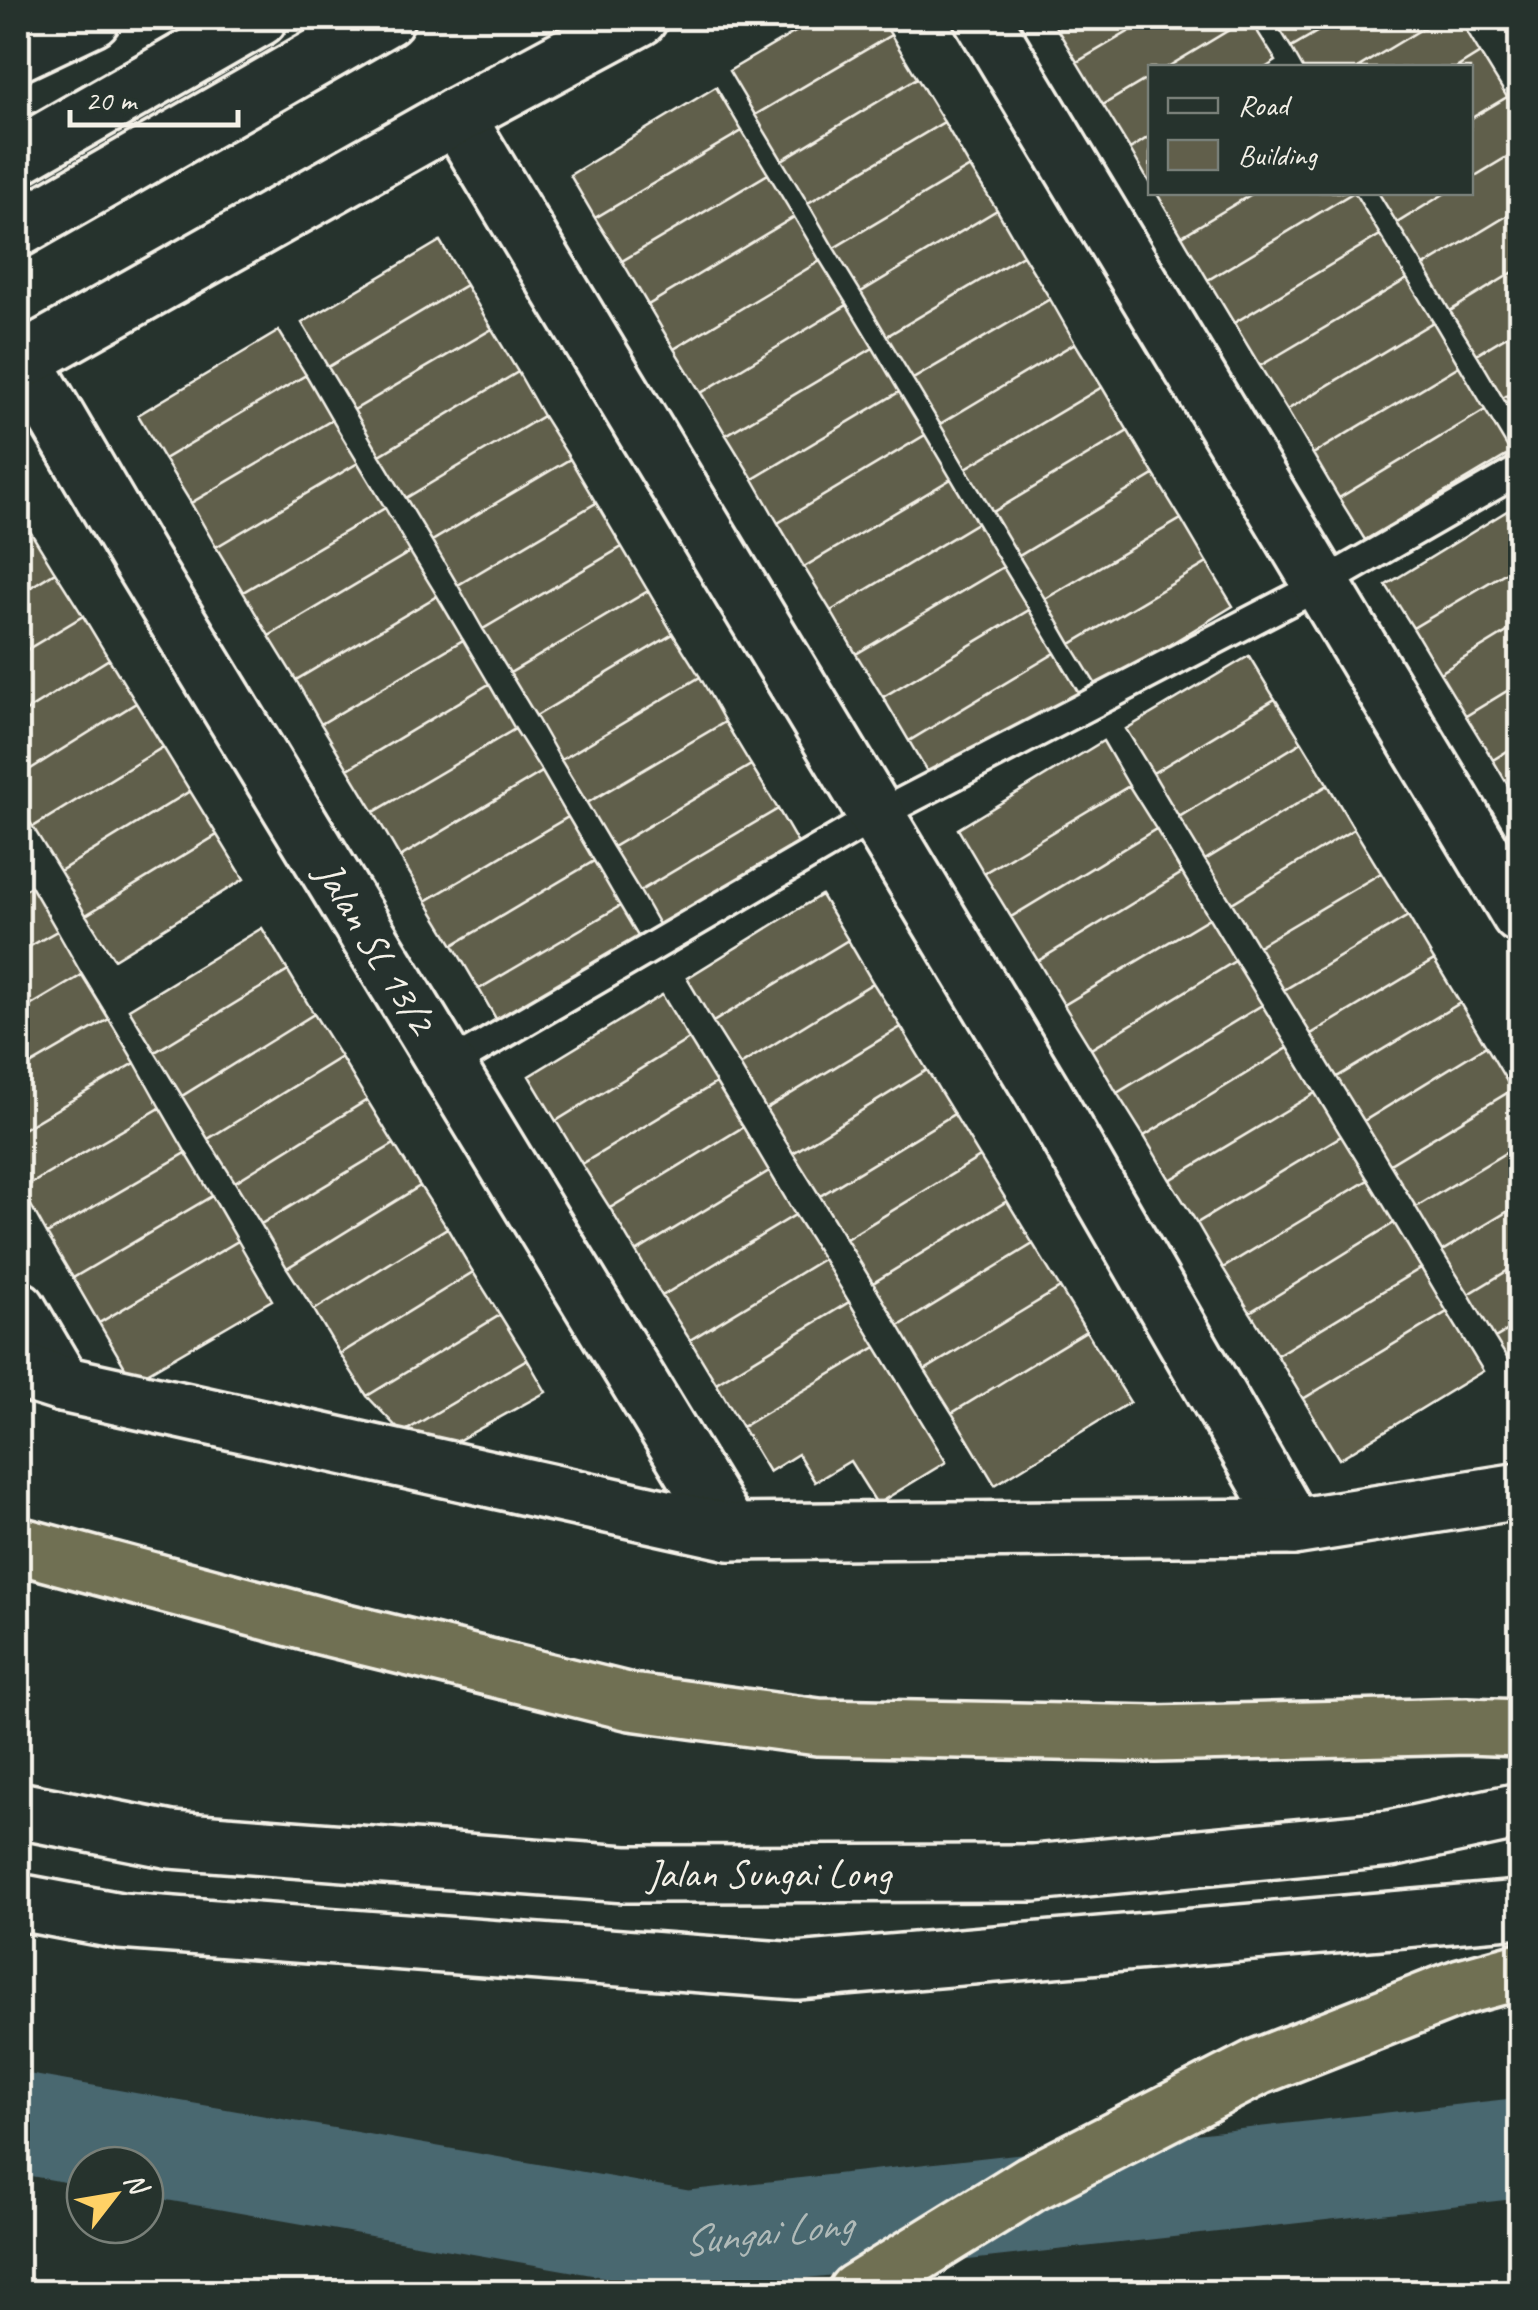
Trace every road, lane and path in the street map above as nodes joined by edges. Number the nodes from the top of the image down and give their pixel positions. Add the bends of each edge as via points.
1 (92, 18) edge
2 (259, 18) edge
3 (386, 18) edge
4 (639, 18) edge
5 (982, 18) edge
6 (18, 53) edge
7 (456, 116) junction
8 (18, 156) edge
9 (18, 229) edge
10 (20, 361) edge
11 (1520, 470) edge
12 (1320, 584) junction
13 (876, 816) junction
14 (1520, 915) edge
15 (448, 1066) junction
16 (18, 1309) edge
17 (40, 1377) edge
18 (1520, 1492) edge
19 (1293, 1527) junction
20 (730, 1532) junction
21 (18, 1544) edge
22 (1520, 1728) edge
23 (18, 1810) edge
24 (1520, 1811) edge
25 (18, 1902) edge
26 (1520, 1909) edge
27 (1520, 1971) edge
28 (856, 2292) edge

1 - 6 street
2 - 8 street
3 - 9 street
4 - 7 street
5 - 12 street
7 - 10 street
7 - 13 street
10 - 15 street, Jalan SL 13/2
11 - 12 lane
12 - 13 lane
12 - 14 street
13 - 15 lane
13 - 19 street
15 - 20 street, Jalan SL 13/2
16 - 17 street
17 - 20 street
18 - 19 street
19 - 20 street
21 - 22 highway via 631,1702 818,1727 1156,1734
23 - 24 street, Jalan Sungai Long via 171,1840 626,1874 1034,1874 1390,1839
25 - 26 street via 120,1921 797,1971
27 - 28 highway via 1462,1986 1258,2068 1032,2183

